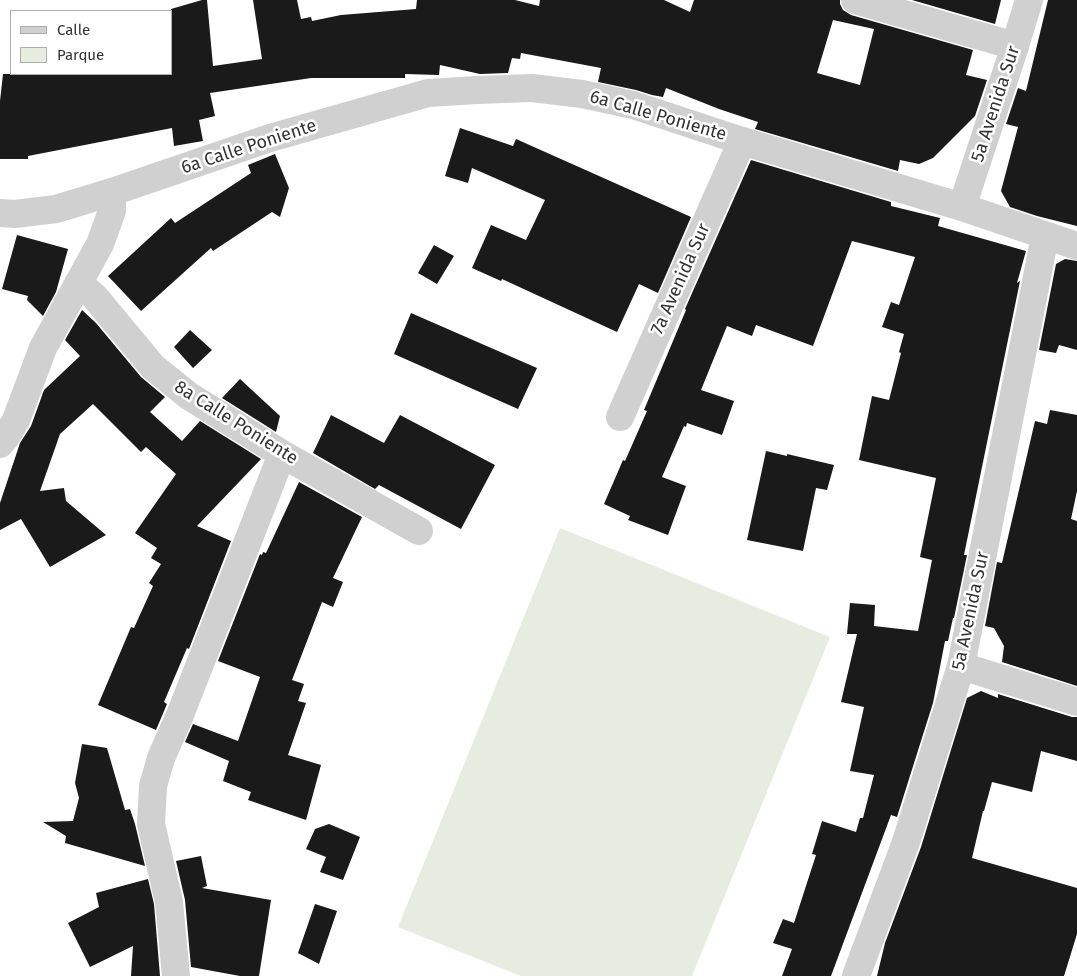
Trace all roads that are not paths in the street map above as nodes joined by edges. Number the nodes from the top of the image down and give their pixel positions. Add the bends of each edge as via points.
1 (856, 0) edge
2 (1029, 0) edge
3 (1015, 46) junction
4 (742, 140) junction
5 (112, 192) junction
6 (962, 207) junction
7 (0, 213) edge
8 (1045, 236) junction
9 (1077, 246) edge
10 (78, 283) junction
11 (620, 417) dead end
12 (0, 444) edge
13 (282, 454) junction
14 (419, 531) dead end
15 (961, 666) junction
16 (1077, 702) edge
17 (176, 976) edge
18 (856, 976) edge

1 - 3 street
2 - 3 street, 5a Avenida Sur
3 - 6 street, 5a Avenida Sur
4 - 5 street, 6a Calle Poniente via 633,105 582,94 532,88 428,93 270,138
4 - 6 street, 6a Calle Poniente
4 - 11 street, 7a Avenida Sur
5 - 7 street, 6a Calle Poniente via 56,209
5 - 10 street via 112,210 100,244
6 - 8 street, 6a Calle Poniente
8 - 9 street, 6a Calle Poniente
8 - 15 street, 5a Avenida Sur
10 - 12 street via 43,348 16,420
10 - 13 street, 8a Calle Poniente via 94,296 153,367 189,396
13 - 14 street, 8a Calle Poniente
13 - 17 street via 161,758 153,786 151,824 170,902
15 - 16 street
15 - 18 street, 5a Avenida Sur via 906,842

